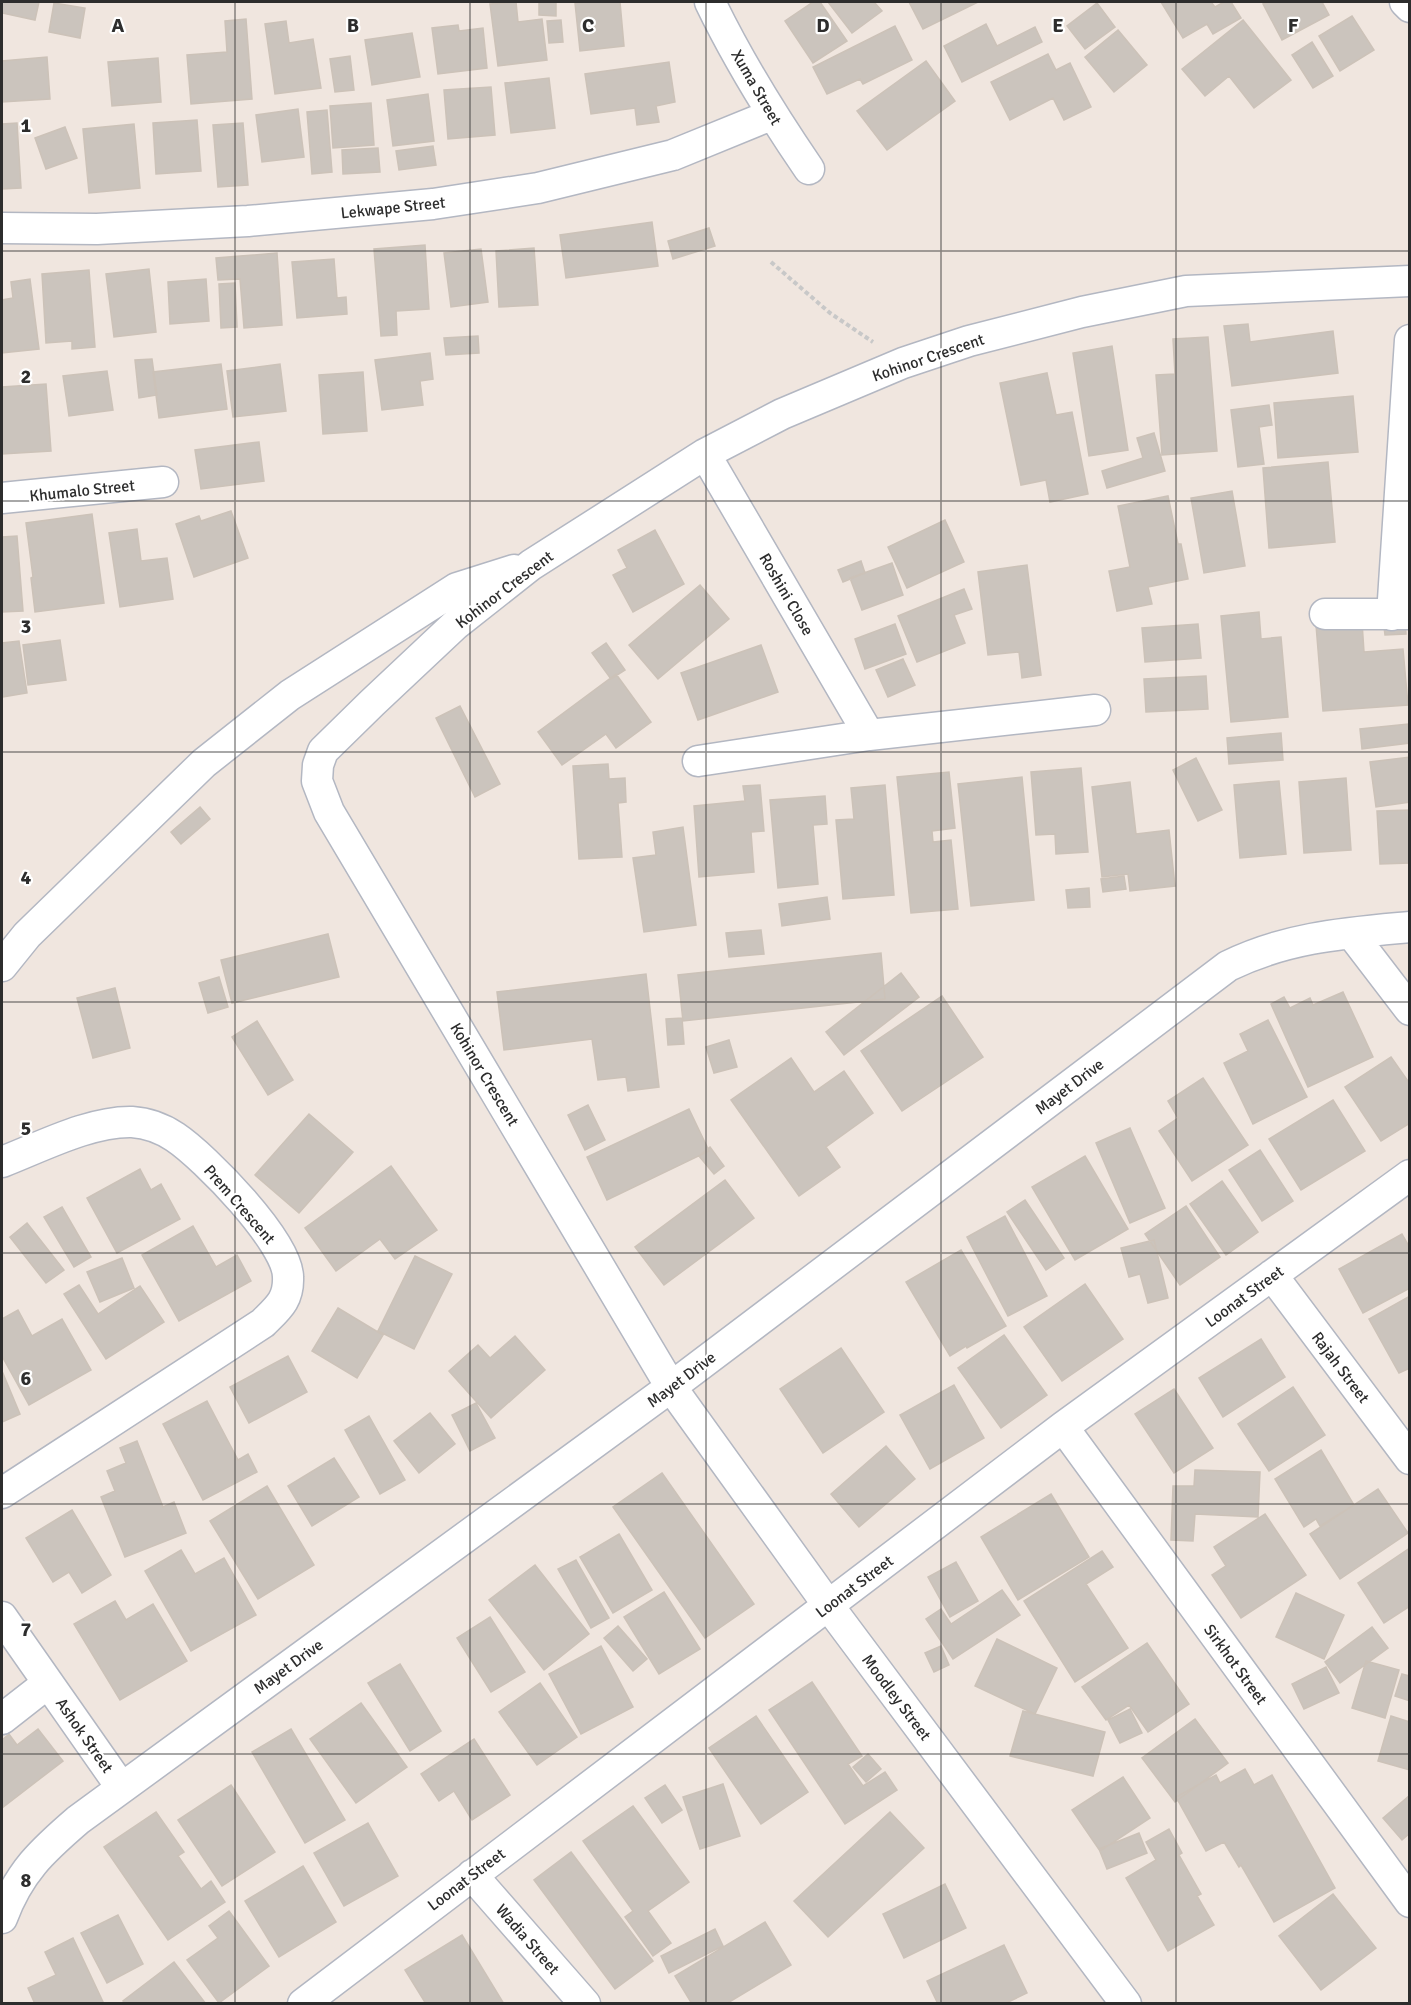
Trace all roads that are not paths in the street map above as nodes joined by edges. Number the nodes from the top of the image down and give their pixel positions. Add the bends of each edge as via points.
1 (710, 2) edge
2 (1405, 2) edge
3 (1410, 7) edge
4 (771, 115) junction
5 (809, 169) dead end
6 (2, 228) edge
7 (1410, 281) edge
8 (1410, 340) edge
9 (705, 454) junction
10 (163, 482) dead end
11 (2, 498) edge
12 (531, 565) junction
13 (1325, 614) dead end
14 (1401, 614) edge
15 (1095, 710) dead end
16 (869, 735) junction
17 (698, 761) dead end
18 (1410, 927) edge
19 (1351, 933) junction
20 (2, 966) edge
21 (1410, 1010) edge
22 (2, 1162) edge
23 (1410, 1175) edge
24 (1272, 1275) junction
25 (671, 1387) junction
26 (1063, 1427) junction
27 (1410, 1459) edge
28 (2, 1493) edge
29 (828, 1605) junction
30 (2, 1617) edge
31 (48, 1683) junction
32 (2, 1719) edge
33 (121, 1787) junction
34 (472, 1875) junction
35 (1410, 1902) edge
36 (2, 1918) edge
37 (303, 2004) edge
38 (585, 2004) edge
39 (1126, 2004) edge

1 - 4 street, Xuma Street
2 - 3 street
4 - 5 street, Xuma Street
4 - 6 street, Lekwape Street via 673,155 538,188 433,204 248,221 97,229
7 - 9 street, Kohinor Crescent via 1186,291 1082,312 969,341 903,363 782,414
8 - 14 street
9 - 12 street, Kohinor Crescent
9 - 16 street, Roshini Close
10 - 11 street, Khumalo Street
12 - 20 street via 457,588 290,695 204,763 27,935
12 - 25 street, Kohinor Crescent via 456,625 323,751 317,781 329,812
13 - 14 street
15 - 16 street
16 - 17 street
18 - 19 street, Mayet Drive
19 - 21 street
19 - 25 street, Mayet Drive via 1286,943 1228,966
22 - 28 street, Prem Crescent via 93,1127 132,1122 154,1126 186,1144 238,1197 276,1242 289,1276 284,1301 263,1323
23 - 24 street, Loonat Street
24 - 26 street, Loonat Street
24 - 27 street, Rajah Street
25 - 29 street, Moodley Street
25 - 33 street, Mayet Drive
26 - 29 street, Loonat Street
26 - 35 street, Sirkhot Street
29 - 34 street, Loonat Street
29 - 39 street, Moodley Street
30 - 31 street, Ashok Street
31 - 32 street, Ashok Street
31 - 33 street, Ashok Street
33 - 36 street, Mayet Drive via 46,1847 28,1867
34 - 37 street, Loonat Street
34 - 38 street, Wadia Street

